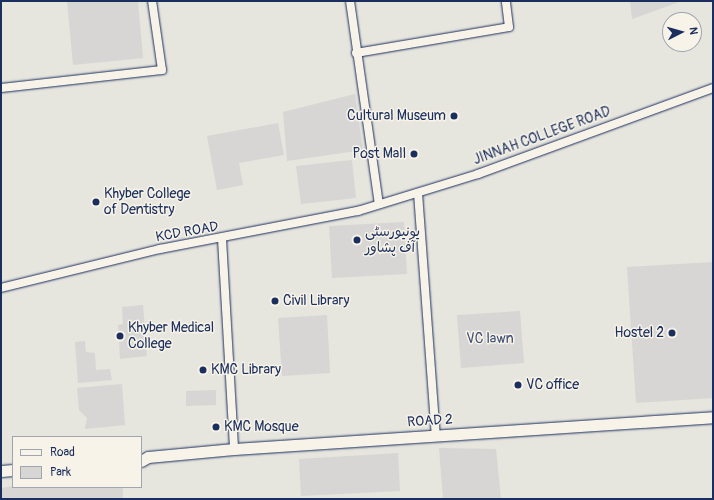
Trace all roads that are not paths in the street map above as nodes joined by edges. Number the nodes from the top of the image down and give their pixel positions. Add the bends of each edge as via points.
1 (152, 1) edge
2 (350, 1) edge
3 (506, 1) edge
4 (356, 53) junction
5 (1, 88) edge
6 (713, 88) edge
7 (418, 193) junction
8 (379, 204) junction
9 (222, 239) junction
10 (1, 288) edge
11 (713, 417) edge
12 (436, 436) junction
13 (234, 449) junction
14 (143, 458) edge
15 (12, 462) edge
16 (1, 463) edge
17 (12, 470) edge
18 (1, 471) edge

1 - 5 street via 162,70
2 - 4 street
3 - 4 street via 509,27
4 - 8 street
6 - 7 street, JINNAH COLLEGE ROAD
7 - 8 street, JINNAH COLLEGE ROAD
7 - 12 street
8 - 9 street, KCD ROAD
9 - 10 street, KCD ROAD via 160,249
9 - 13 street
11 - 12 street, ROAD 2
12 - 13 street, ROAD 2
13 - 14 street, ROAD 2
15 - 16 street
17 - 18 street

